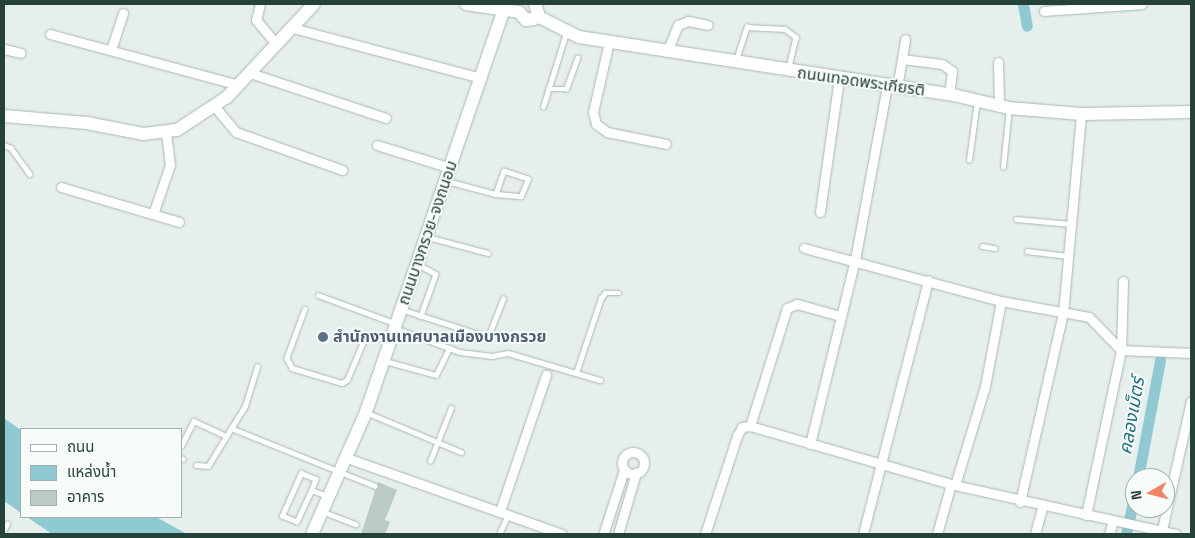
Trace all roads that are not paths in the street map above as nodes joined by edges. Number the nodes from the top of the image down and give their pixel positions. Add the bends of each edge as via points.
1 (260, 4) edge
2 (314, 4) edge
3 (466, 4) edge
4 (543, 4) edge
5 (1142, 4) edge
6 (519, 6) edge
7 (536, 10) edge
8 (1044, 11) dead end
9 (503, 12) junction
10 (123, 13) dead end
11 (708, 25) dead end
12 (289, 27) junction
13 (561, 31) junction
14 (50, 34) dead end
15 (905, 39) dead end
16 (609, 42) junction
17 (274, 43) junction
18 (4, 48) edge
19 (111, 50) junction
20 (21, 52) dead end
21 (667, 52) junction
22 (577, 58) dead end
23 (902, 59) junction
24 (998, 62) dead end
25 (735, 64) junction
26 (787, 72) junction
27 (250, 73) junction
28 (481, 78) junction
29 (839, 78) junction
30 (239, 85) junction
31 (892, 86) junction
32 (548, 89) junction
33 (949, 94) junction
34 (977, 100) junction
35 (216, 107) junction
36 (543, 107) dead end
37 (1004, 107) junction
38 (1191, 112) edge
39 (1081, 114) junction
40 (4, 116) edge
41 (386, 118) dead end
42 (166, 133) junction
43 (666, 144) dead end
44 (4, 145) edge
45 (377, 145) dead end
46 (969, 160) dead end
47 (1003, 167) dead end
48 (342, 170) dead end
49 (30, 174) dead end
50 (449, 174) junction
51 (61, 187) dead end
52 (496, 194) junction
53 (820, 212) dead end
54 (153, 214) junction
55 (1016, 219) dead end
56 (179, 222) dead end
57 (1071, 224) junction
58 (427, 236) junction
59 (982, 246) dead end
60 (804, 248) dead end
61 (995, 248) dead end
62 (1027, 251) dead end
63 (488, 253) dead end
64 (1068, 256) junction
65 (855, 260) junction
66 (417, 264) junction
67 (928, 280) junction
68 (1123, 281) dead end
69 (619, 293) dead end
70 (318, 295) dead end
71 (503, 299) dead end
72 (1001, 301) junction
73 (305, 309) dead end
74 (402, 310) junction
75 (1063, 313) junction
76 (421, 316) junction
77 (840, 316) junction
78 (394, 331) junction
79 (449, 348) junction
80 (1121, 350) junction
81 (1191, 353) edge
82 (384, 361) junction
83 (257, 367) dead end
84 (576, 373) junction
85 (546, 374) dead end
86 (600, 380) dead end
87 (1191, 401) edge
88 (452, 408) dead end
89 (366, 412) junction
90 (750, 426) junction
91 (231, 428) junction
92 (226, 436) junction
93 (438, 442) junction
94 (182, 444) edge
95 (810, 444) junction
96 (461, 452) dead end
97 (348, 458) junction
98 (430, 461) dead end
99 (882, 464) junction
100 (196, 465) dead end
101 (342, 470) junction
102 (624, 470) junction
103 (636, 473) junction
104 (953, 485) junction
105 (375, 486) dead end
106 (312, 490) junction
107 (331, 497) junction
108 (1020, 502) junction
109 (1042, 507) junction
110 (324, 512) junction
111 (504, 513) junction
112 (1086, 515) junction
113 (1113, 521) junction
114 (7, 524) dead end
115 (356, 524) dead end
116 (4, 530) edge
117 (1162, 533) edge
118 (312, 534) edge
119 (499, 534) edge
120 (562, 534) edge
121 (605, 534) edge
122 (618, 534) edge
123 (705, 534) edge
124 (863, 534) edge
125 (937, 534) edge
126 (1035, 534) edge
127 (1109, 534) edge
128 (1176, 534) edge

1 - 17 street via 256,20
2 - 12 main road
3 - 9 main road
4 - 13 main road
5 - 8 street
6 - 7 main road, ถนนเทอดพระเกียรติ via 526,20
6 - 9 main road
7 - 13 main road, ถนนเทอดพระเกียรติ
9 - 28 main road, ถนนบางกรวย-จงถนอม
10 - 19 street
11 - 21 street via 688,22 678,25
12 - 17 main road
12 - 28 street
13 - 16 main road, ถนนเทอดพระเกียรติ
13 - 32 lane
14 - 19 street
15 - 23 street
16 - 21 main road, ถนนเทอดพระเกียรติ
16 - 43 street via 593,112 596,124 607,132
17 - 27 main road
18 - 20 street
19 - 30 street
21 - 25 main road, ถนนเทอดพระเกียรติ
22 - 32 lane via 566,89
23 - 31 street
23 - 33 street via 947,65 952,71
24 - 37 street
25 - 26 main road, ถนนเทอดพระเกียรติ
25 - 26 lane via 747,27 785,29 796,38
26 - 29 main road, ถนนเทอดพระเกียรติ
27 - 30 main road
27 - 41 street
28 - 50 main road, ถนนบางกรวย-จงถนอม
29 - 31 main road, ถนนเทอดพระเกียรติ
29 - 53 street
30 - 35 main road
31 - 33 main road, ถนนเทอดพระเกียรติ
31 - 65 street
32 - 36 lane
33 - 34 main road, ถนนเทอดพระเกียรติ
34 - 37 main road, ถนนเทอดพระเกียรติ
34 - 46 lane
35 - 42 main road
35 - 48 street via 236,132
37 - 39 main road, ถนนเทอดพระเกียรติ
37 - 47 lane
38 - 39 main road, ถนนเทอดพระเกียรติ
39 - 57 street
40 - 42 main road via 87,123 143,134
42 - 54 street via 170,165
44 - 49 lane via 11,148
45 - 50 street
50 - 52 lane
50 - 58 main road, ถนนบางกรวย-จงถนอม
51 - 54 street
52 - 52 lane via 521,196 528,179 504,171
54 - 56 street
55 - 57 lane
57 - 64 street
58 - 63 lane
58 - 66 main road, ถนนบางกรวย-จงถนอม
59 - 61 lane
60 - 65 street
62 - 64 lane
64 - 75 street
65 - 67 street
65 - 77 street
66 - 74 main road, ถนนบางกรวย-จงถนอม
66 - 76 lane via 436,274
67 - 72 street
67 - 99 street
68 - 80 street
69 - 84 lane via 605,293 601,298
70 - 78 lane
71 - 76 lane via 488,337
72 - 75 street
72 - 104 street via 985,386
73 - 78 lane via 288,358 292,368 342,383 348,380 366,335
74 - 76 lane
74 - 78 main road, ถนนบางกรวย-จงถนอม
75 - 80 street via 1090,317
75 - 108 street
77 - 90 street via 797,304 786,308
77 - 95 street
78 - 79 lane
78 - 82 main road, ถนนบางกรวย-จงถนอม
79 - 82 lane via 436,374
79 - 84 lane via 492,356 508,353
80 - 81 street
80 - 112 street
82 - 89 main road, ถนนบางกรวย-จงถนอม
83 - 91 lane via 245,406
84 - 86 lane
85 - 111 street
87 - 117 street
88 - 93 lane
89 - 93 lane
89 - 97 main road, ถนนบางกรวย-จงถนอม
90 - 95 street
90 - 123 street via 742,427 737,436
91 - 92 lane
91 - 101 lane
92 - 94 lane via 194,421
92 - 100 lane via 208,466
93 - 96 lane
93 - 98 lane
95 - 99 street
97 - 101 main road, ถนนบางกรวย-จงถนอม
97 - 111 street
99 - 104 street
99 - 124 street
101 - 105 lane
101 - 107 main road, ถนนบางกรวย-จงถนอม
102 - 103 street
102 - 103 street via 623,458 633,451 639,453 644,464
102 - 121 street
103 - 122 street
104 - 108 street
104 - 125 street
106 - 106 lane via 316,479 301,473 282,516 297,522
106 - 107 lane
107 - 110 main road, ถนนบางกรวย-จงถนอม
108 - 109 street
109 - 112 street
109 - 126 street
110 - 115 lane
110 - 118 main road, ถนนบางกรวย-จงถนอม
111 - 119 lane
111 - 120 street
112 - 113 street
113 - 117 street
113 - 127 street
114 - 116 lane
117 - 128 street

